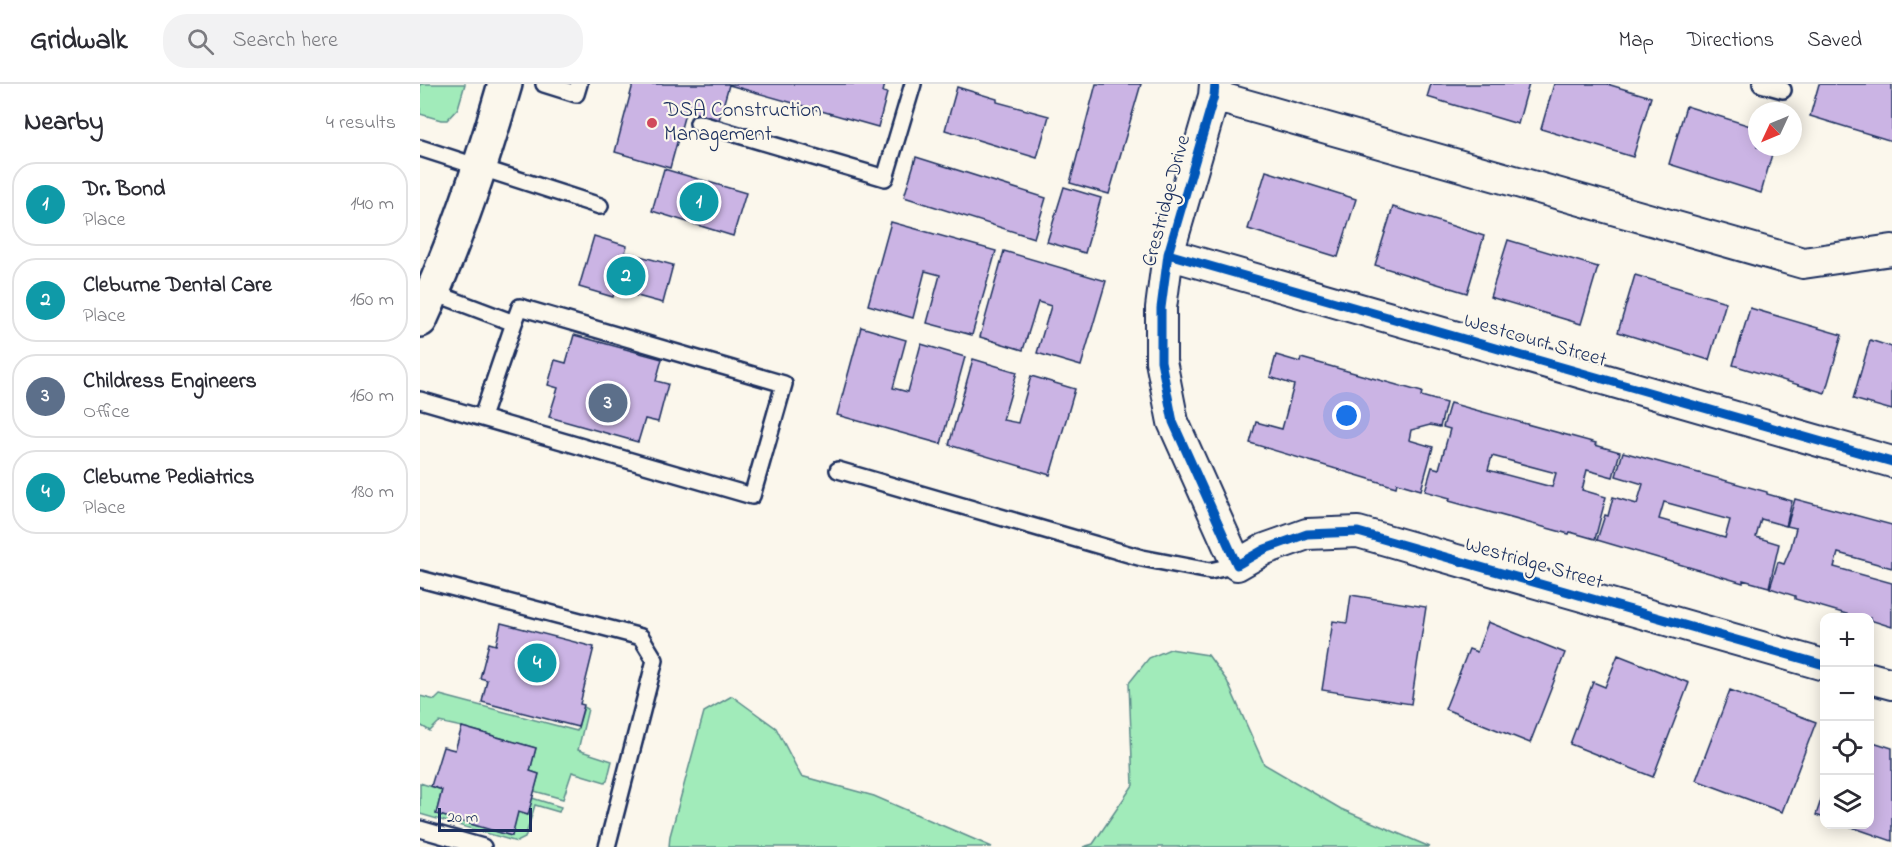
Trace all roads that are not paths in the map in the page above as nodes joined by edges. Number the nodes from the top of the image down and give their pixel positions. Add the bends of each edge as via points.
1 (506, 84) edge
2 (544, 84) edge
3 (579, 84) edge
4 (913, 84) edge
5 (1761, 84) edge
6 (1215, 90) edge
7 (1783, 90) dead end
8 (698, 123) dead end
9 (420, 148) edge
10 (480, 167) junction
11 (600, 206) dead end
12 (1892, 250) edge
13 (1168, 254) junction
14 (423, 311) edge
15 (514, 323) junction
16 (420, 400) edge
17 (482, 417) junction
18 (1892, 462) edge
19 (838, 470) dead end
20 (1237, 565) junction
21 (420, 579) edge
22 (1820, 664) edge
23 (1874, 679) edge
24 (1892, 684) edge
25 (420, 829) edge
26 (483, 847) edge
27 (607, 847) edge

1 - 10 street
2 - 3 lane via 576,94
4 - 8 lane via 885,178
5 - 7 lane
6 - 12 street via 1803,263
6 - 13 street, Crestridge Drive
9 - 10 lane
10 - 11 lane
10 - 14 street
13 - 18 street, Westcourt Street
13 - 20 street, Crestridge Drive via 1161,308 1161,361 1173,422
14 - 15 lane
15 - 17 lane
15 - 17 lane via 520,308 784,384 752,496
16 - 17 lane
19 - 20 lane via 1142,558 1210,571
20 - 22 street, Westridge Street via 1265,549 1307,534 1358,532
21 - 27 lane via 641,637 656,660
23 - 24 street
25 - 26 lane

